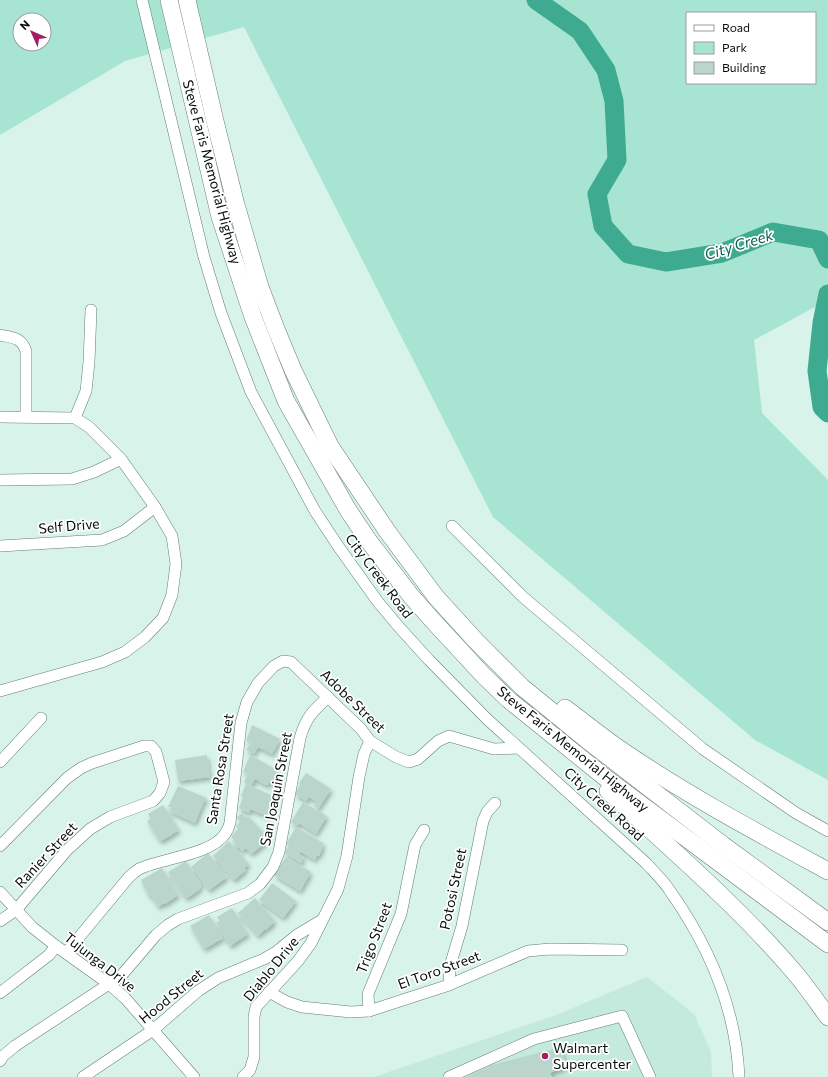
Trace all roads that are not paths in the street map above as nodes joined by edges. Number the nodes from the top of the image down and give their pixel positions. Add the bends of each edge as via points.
1 (142, 0) edge
2 (169, 0) edge
3 (187, 0) edge
4 (91, 310) dead end
5 (0, 336) edge
6 (26, 416) junction
7 (0, 417) edge
8 (75, 418) junction
9 (121, 459) junction
10 (0, 480) edge
11 (155, 507) junction
12 (452, 526) dead end
13 (0, 546) edge
14 (476, 641) junction
15 (283, 661) joint
16 (0, 691) edge
17 (328, 697) junction
18 (509, 700) junction
19 (41, 718) dead end
20 (370, 741) junction
21 (519, 748) junction
22 (0, 762) edge
23 (495, 803) dead end
24 (424, 830) dead end
25 (828, 831) edge
26 (0, 846) edge
27 (828, 871) edge
28 (0, 892) edge
29 (16, 910) junction
30 (322, 920) junction
31 (0, 921) edge
32 (828, 922) edge
33 (828, 944) edge
34 (56, 946) junction
35 (622, 950) dead end
36 (66, 953) junction
37 (109, 984) junction
38 (449, 985) junction
39 (269, 992) junction
40 (0, 994) edge
41 (368, 1011) junction
42 (828, 1017) edge
43 (153, 1030) junction
44 (0, 1061) edge
45 (83, 1077) edge
46 (194, 1077) edge
47 (244, 1077) edge
48 (449, 1077) edge
49 (650, 1077) edge
50 (739, 1077) edge

1 - 21 street, City Creek Road via 204,257 221,313 251,392 315,511 378,602 429,660
2 - 18 highway, Steve Faris Memorial Highway via 220,217 253,317 286,401 368,540 435,623
3 - 14 highway, Steve Faris Memorial Highway via 236,205 260,287 293,370 330,446 379,520 436,597
4 - 8 street via 90,362 86,391
5 - 6 street via 17,339 26,351
6 - 7 street
6 - 8 street
8 - 9 street via 89,427
9 - 10 street via 94,472 72,478
9 - 11 street
11 - 13 street, Self Drive via 124,531 102,540
11 - 16 street via 172,536 176,564 172,595 163,618 145,637 125,652 102,662
12 - 25 street via 523,597 703,749 796,813
14 - 27 highway via 620,750 726,814
14 - 32 highway, Steve Faris Memorial Highway via 522,687 551,711 723,845
15 - 17 street, Adobe Street via 291,662
15 - 36 street, Santa Rosa Street via 274,666 258,684 247,702 241,723 230,823 225,835 197,852 138,870 129,877
17 - 20 street, Adobe Street via 361,728
17 - 37 street, San Joaquin Street via 304,724 279,852 273,867 260,884 248,893 168,924 121,976
18 - 33 highway, Steve Faris Memorial Highway via 607,779
18 - 42 highway via 752,927 795,974
19 - 22 street
20 - 21 street, Adobe Street via 409,762 418,759 438,741 449,736 494,749
20 - 30 street, Diablo Drive via 359,777 338,889
21 - 50 street, City Creek Road via 646,863 670,890 709,957 722,988 734,1031
23 - 38 street, Potosi Street via 483,821 462,926 450,966
24 - 41 street, Trigo Street via 415,845 402,914 368,994
26 - 29 street, Ranier Street via 80,768 144,746 151,746 156,752 164,782 160,793 153,801 110,817 90,829 67,850
28 - 29 street, Tujunga Drive
29 - 31 street, Ranier Street
29 - 34 street, Tujunga Drive
30 - 39 street, Diablo Drive via 311,943 298,961
30 - 43 street, Hood Street via 264,959 218,978 198,991
34 - 36 street, Tujunga Drive
34 - 40 street via 49,955
35 - 38 street, El Toro Street via 528,951
36 - 37 street, Tujunga Drive
37 - 43 street, Tujunga Drive
37 - 44 street, San Joaquin Street via 15,1046
38 - 41 street, El Toro Street
39 - 41 street, El Toro Street via 302,1007 351,1012
39 - 47 street, Diablo Drive via 256,1008 254,1057 250,1070
43 - 45 street, Hood Street
43 - 46 street, Tujunga Drive
48 - 49 street via 534,1039 622,1016

